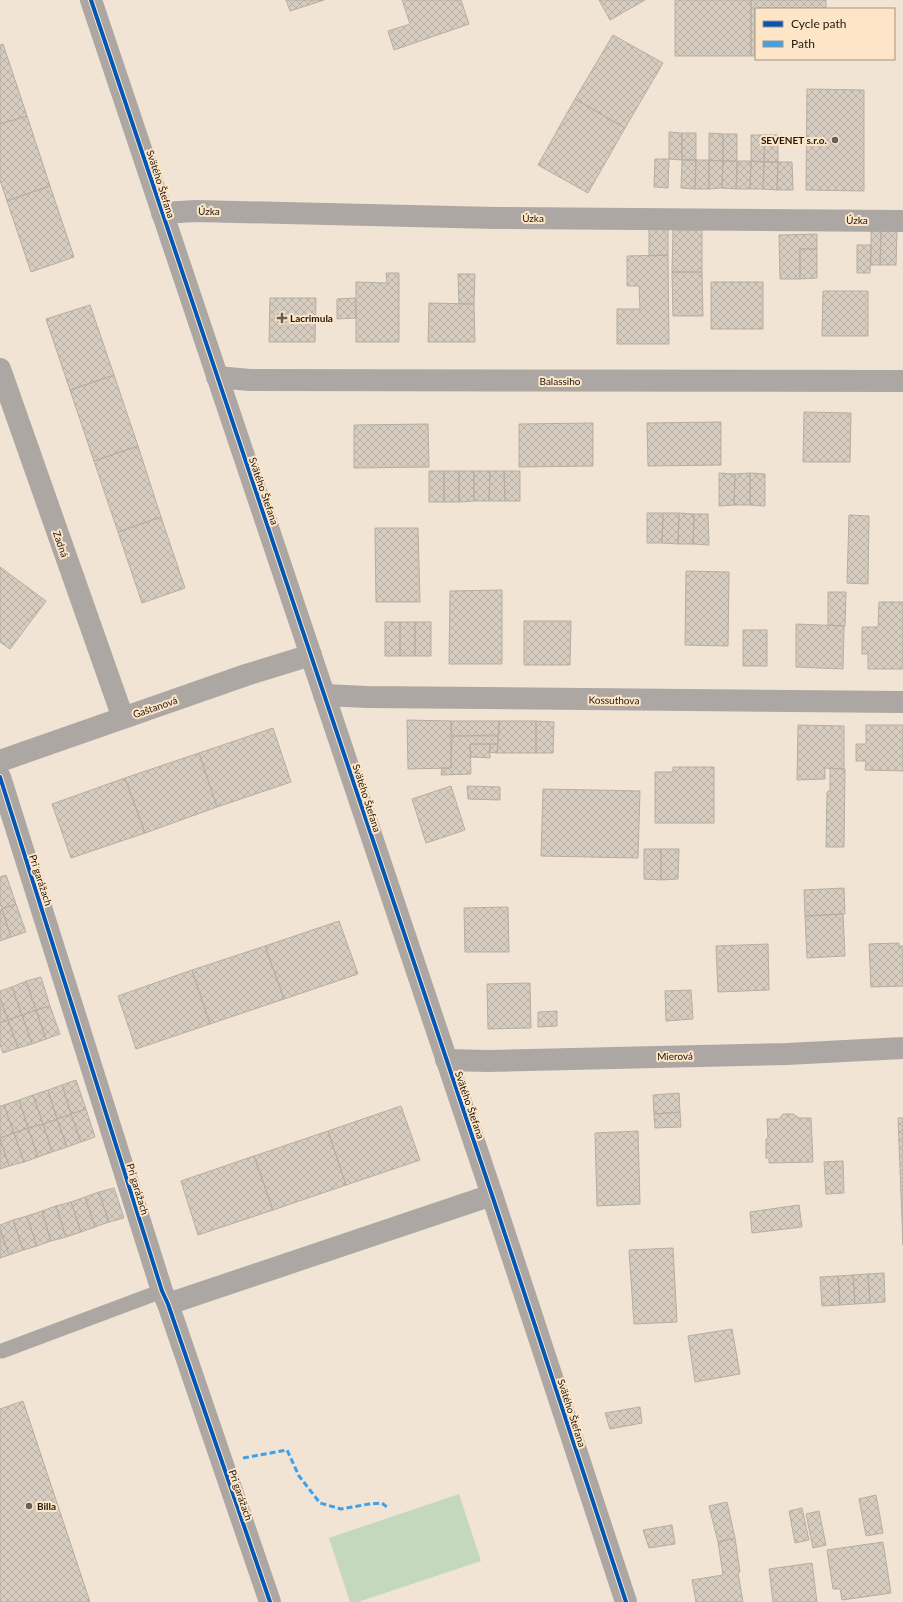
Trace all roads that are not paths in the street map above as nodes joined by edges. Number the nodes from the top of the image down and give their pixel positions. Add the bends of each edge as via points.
1 (91, 0) edge
2 (162, 213) junction
3 (903, 220) edge
4 (0, 369) edge
5 (218, 377) junction
6 (903, 381) edge
7 (311, 655) junction
8 (324, 695) junction
9 (903, 702) edge
10 (123, 718) junction
11 (0, 761) edge
12 (0, 777) edge
13 (903, 1048) edge
14 (446, 1060) junction
15 (492, 1195) junction
16 (165, 1298) junction
17 (2, 1351) dead end
18 (270, 1602) edge
19 (626, 1602) edge

1 - 2 street, Svätého Štefana
2 - 3 street, Úzka via 196,211 495,218
2 - 5 street, Svätého Štefana
4 - 10 street, Zadná
5 - 6 street, Balassiho via 258,380
5 - 7 street, Svätého Štefana
7 - 8 street, Svätého Štefana
7 - 10 street, Gaštanová
8 - 9 street, Kossuthova
8 - 14 street, Svätého Štefana
10 - 11 street, Gaštanová
12 - 16 street, Pri garážach
13 - 14 street, Mierová via 779,1054
14 - 15 street, Svätého Štefana
15 - 16 street
15 - 19 street, Svätého Štefana
16 - 17 lane
16 - 18 street, Pri garážach

